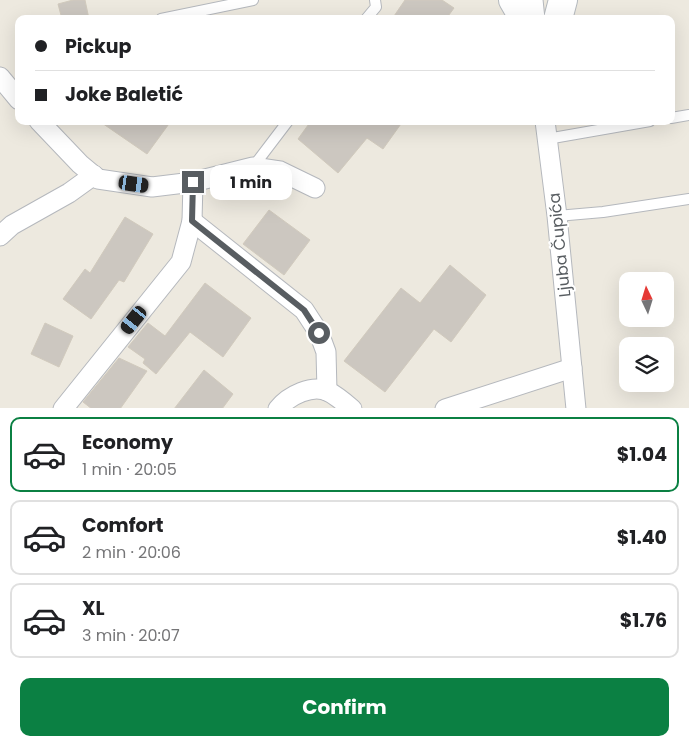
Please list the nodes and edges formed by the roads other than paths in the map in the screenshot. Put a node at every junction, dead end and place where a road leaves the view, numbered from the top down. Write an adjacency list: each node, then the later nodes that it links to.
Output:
1 (253, 0): 6 (lane)
2 (375, 0): 7 (lane)
3 (512, 0): 8 (street)
4 (533, 0): 9 (street)
5 (563, 0): 10 (street)
6 (180, 15)
7 (369, 15)
8 (521, 15)
9 (535, 15)
10 (559, 15)
11 (0, 77): 12 (street)
12 (15, 95)
13 (689, 115): 14 (lane)
14 (675, 117)
15 (43, 125): 20 (street)
16 (285, 125): 19 (lane)
17 (604, 125): 18 (lane)
18 (546, 130): 24 (street, Ljuba Čupića)
19 (253, 167): 21 (street); 22 (street)
20 (94, 175): 21 (street); 26 (street)
21 (193, 182): 25 (street)
22 (316, 188)
23 (689, 199): 24 (lane)
24 (557, 216): 27 (street, Ljuba Čupića)
25 (192, 221): 28 (street); 29 (street)
26 (0, 236)
27 (572, 368): 32 (street); 33 (street, Ljuba Čupića)
28 (327, 390): 30 (street); 31 (street)
29 (63, 408)
30 (278, 408)
31 (352, 408)
32 (445, 408)
33 (576, 408)

